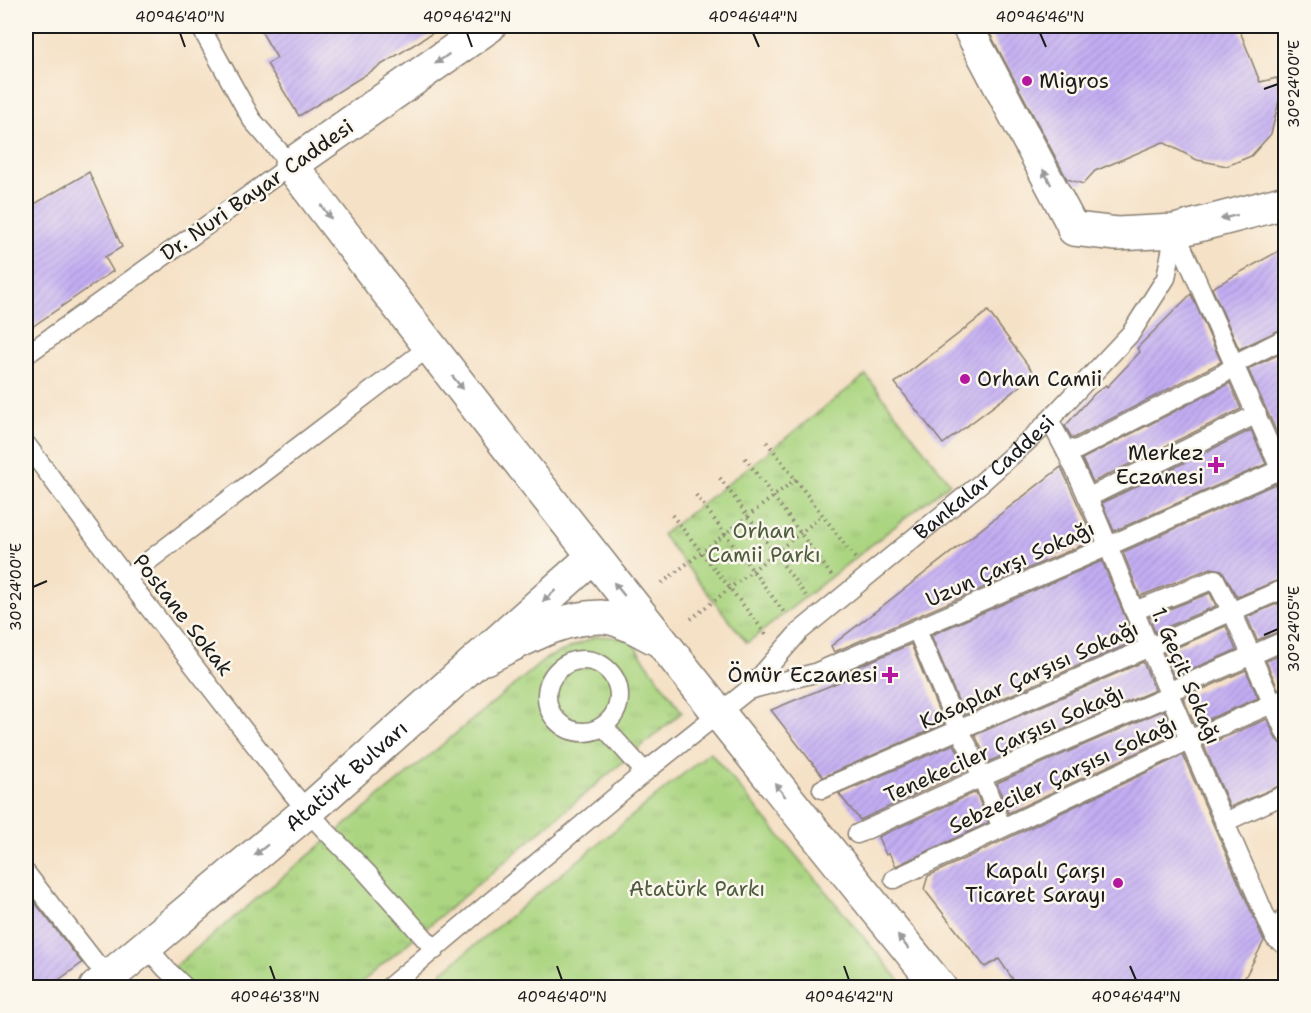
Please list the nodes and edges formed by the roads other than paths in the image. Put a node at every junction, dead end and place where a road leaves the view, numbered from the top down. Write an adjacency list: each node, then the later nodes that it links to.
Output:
1 (200, 26): 4 (street)
2 (489, 26): 4 (main road, Dr. Nuri Bayar Caddesi, one-way to 4)
3 (967, 26): 6 (street, one-way to 3)
4 (291, 165): 9 (main road, one-way to 9); 10 (street, Dr. Nuri Bayar Caddesi)
5 (1286, 202): 7 (main road, one-way to 7)
6 (1074, 229): 7 (main road)
7 (1175, 231): 11 (street); 13 (street, Bankalar Caddesi)
8 (1286, 338): 11 (street)
9 (429, 347): 19 (main road, one-way to 19); 20 (street)
10 (26, 355)
11 (1233, 367): 12 (street); 15 (street)
12 (1257, 414): 16 (street); 17 (street)
13 (1049, 420): 15 (street, 1. Geçit Sokağı); 30 (street, Bankalar Caddesi)
14 (26, 444): 20 (street, Postane Sokak)
15 (1065, 448): 17 (street, 1. Geçit Sokağı)
16 (1284, 473): 18 (street, Uzun Çarşı Sokağı)
17 (1087, 496): 18 (street, 1. Geçit Sokağı)
18 (1107, 546): 22 (street, 1. Geçit Sokağı); 24 (street, Uzun Çarşı Sokağı)
19 (593, 557): 26 (main road, one-way to 19); 29 (main road, Atatürk Bulvarı, one-way to 29)
20 (126, 578): 42 (street, Postane Sokak)
21 (1286, 588): 23 (street, Kasaplar Çarşısı Sokağı)
22 (1134, 611): 23 (street); 27 (street, 1. Geçit Sokağı)
23 (1231, 612): 27 (street, Kasaplar Çarşısı Sokağı); 28 (street)
24 (917, 630): 30 (street, Uzun Çarşı Sokağı); 35 (street)
25 (1286, 640): 28 (street, Tenekeciler Çarşısı Sokağı)
26 (662, 642): 29 (main road); 33 (main road)
27 (1149, 647): 31 (street, 1. Geçit Sokağı); 35 (street, Kasaplar Çarşısı Sokağı)
28 (1251, 655): 31 (street, Tenekeciler Çarşısı Sokağı); 32 (street)
29 (479, 660): 42 (main road, Atatürk Bulvarı)
30 (748, 690): 33 (street, Bankalar Caddesi)
31 (1169, 694): 37 (street, 1. Geçit Sokağı); 39 (street, Tenekeciler Çarşısı Sokağı)
32 (1279, 700): 36 (street); 37 (street, Sebzeciler Çarşısı Sokağı)
33 (719, 714): 38 (street, Bankalar Caddesi); 55 (main road, one-way to 33)
34 (603, 726): 34 (street); 38 (street)
35 (960, 730): 39 (street); 40 (street, Kasaplar Çarşısı Sokağı)
36 (1286, 734)
37 (1189, 741): 44 (street, 1. Geçit Sokağı); 47 (street, Sebzeciler Çarşısı Sokağı)
38 (645, 772): 51 (street, Bankalar Caddesi)
39 (982, 777): 43 (street); 45 (street, Tenekeciler Çarşısı Sokağı)
40 (822, 789)
41 (1286, 794): 44 (street)
42 (309, 810): 50 (main road, Atatürk Bulvarı, one-way to 50); 51 (street, Postane Sokak)
43 (999, 821)
44 (1225, 822): 49 (street, 1. Geçit Sokağı)
45 (857, 834)
46 (26, 873): 52 (street)
47 (894, 879)
48 (1286, 915): 49 (street)
49 (1280, 942)
50 (145, 945): 52 (main road, Atatürk Bulvarı); 53 (street)
51 (435, 950): 54 (street, Bankalar Caddesi)
52 (103, 981)
53 (186, 987)
54 (388, 987)
55 (940, 987)

